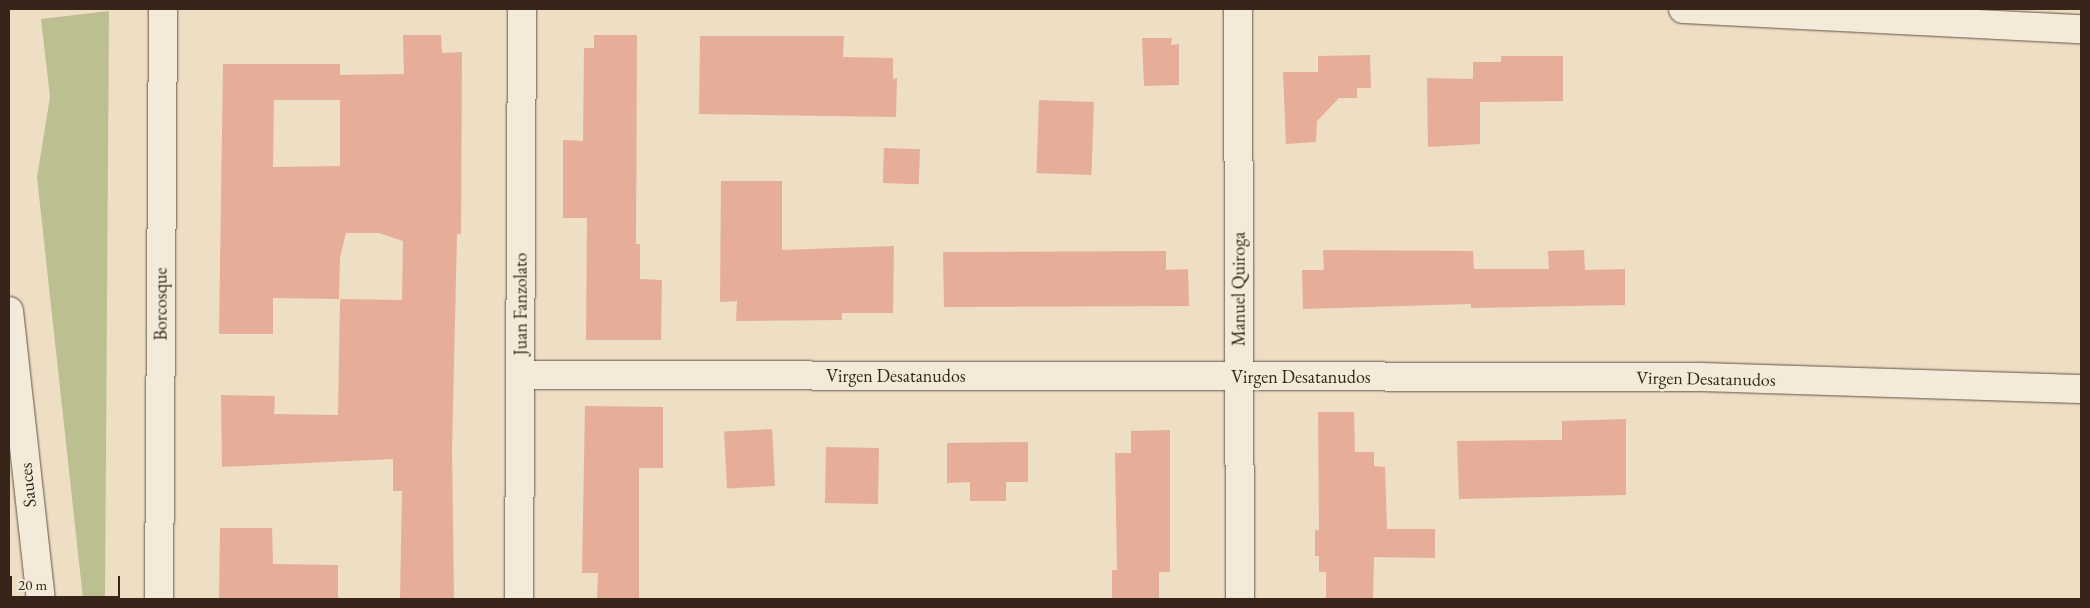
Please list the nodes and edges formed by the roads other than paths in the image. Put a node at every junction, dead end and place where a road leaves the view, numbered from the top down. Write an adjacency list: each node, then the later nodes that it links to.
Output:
1 (163, 9): 11 (street, Borcosque)
2 (522, 9): 7 (street, Juan Fanzolato)
3 (1238, 9): 8 (street, Manuel Quiroga)
4 (1683, 9): 5 (street)
5 (2081, 29)
6 (9, 311): 10 (street, Sauces)
7 (520, 375): 8 (street, Virgen Desatanudos); 12 (street, Juan Fanzolato)
8 (1240, 377): 9 (street, Virgen Desatanudos); 13 (street, Manuel Quiroga)
9 (2081, 389)
10 (41, 599)
11 (159, 599)
12 (519, 599)
13 (1240, 599)

